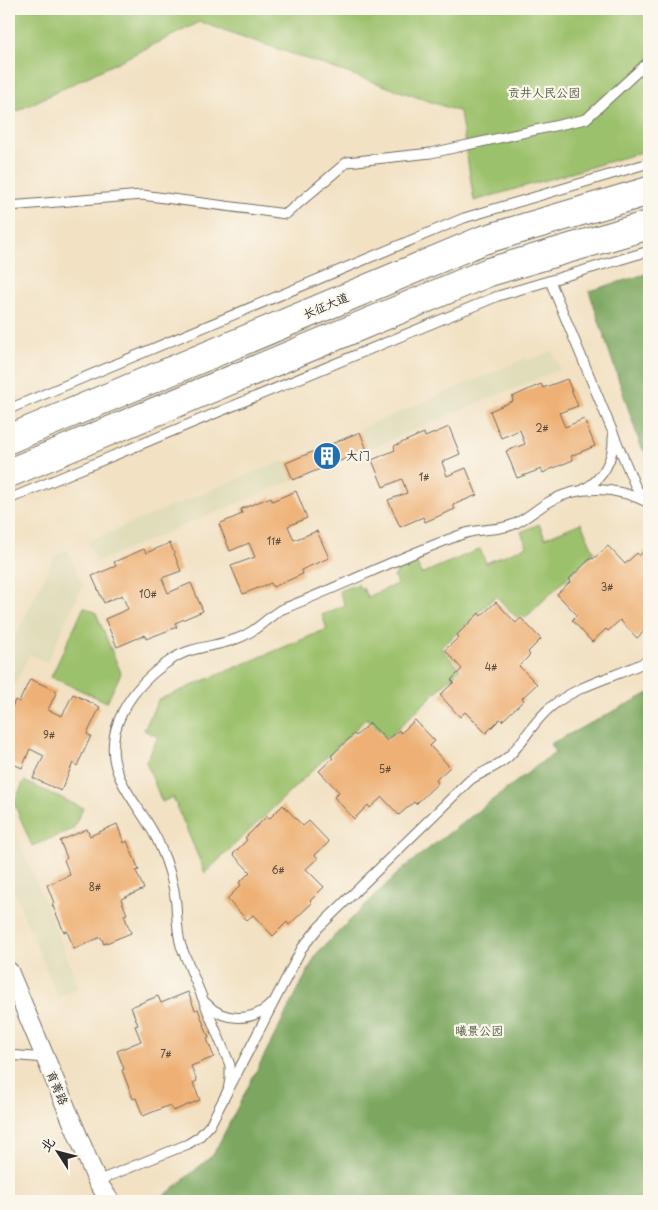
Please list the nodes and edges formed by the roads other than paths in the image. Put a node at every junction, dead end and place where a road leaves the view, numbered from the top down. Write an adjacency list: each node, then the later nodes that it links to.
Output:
1 (649, 62): 4 (lane)
2 (649, 163): 8 (lane)
3 (649, 191): 10 (main road, 长征大道)
4 (9, 206)
5 (649, 225): 11 (main road)
6 (649, 251): 7 (lane)
7 (550, 281): 9 (lane); 13 (lane)
8 (9, 409)
9 (611, 428): 12 (lane); 14 (lane)
10 (9, 439)
11 (9, 473)
12 (580, 490): 14 (lane); 18 (lane)
13 (9, 499)
14 (649, 503)
15 (649, 660): 17 (lane)
16 (9, 972): 20 (street, 育菁路)
17 (277, 997): 18 (lane); 21 (lane)
18 (203, 999): 21 (lane)
19 (9, 1055): 20 (lane)
20 (45, 1058): 22 (street, 育菁路)
21 (228, 1090): 22 (lane)
22 (97, 1181): 23 (street, 育菁路)
23 (110, 1201)

